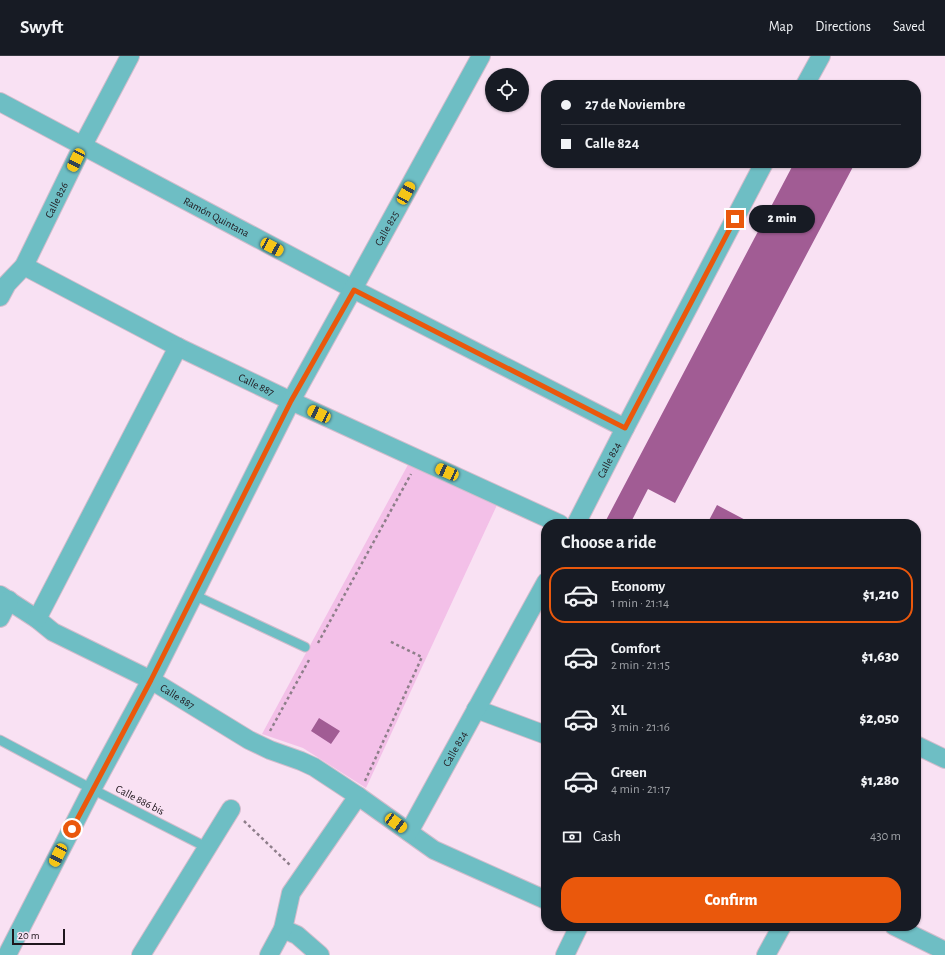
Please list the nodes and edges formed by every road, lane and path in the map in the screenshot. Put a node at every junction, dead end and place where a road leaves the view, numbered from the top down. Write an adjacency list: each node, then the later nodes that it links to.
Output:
1 (130, 56): 6 (street, Calle 826)
2 (481, 56): 9 (street, Calle 825)
3 (821, 56): 4 (street)
4 (808, 80)
5 (0, 102): 6 (street, Ramón Quintana)
6 (82, 147): 8 (street, Calle 826); 9 (street, Ramón Quintana)
7 (761, 168): 13 (street, Calle 824)
8 (24, 266): 10 (street, Calle 826); 11 (street, Calle 887)
9 (354, 290): 12 (street, Calle 825); 13 (street, Ramón Quintana)
10 (0, 297)
11 (178, 347): 12 (street, Calle 887); 21 (street)
12 (291, 401): 14 (street, Calle 887); 18 (street, Calle 825)
13 (625, 428): 16 (street, Calle 824)
14 (419, 460): 15 (street, Calle 887); 24 (path)
15 (549, 519)
16 (579, 519)
17 (541, 591): 27 (street, Calle 824)
18 (194, 595): 23 (lane); 26 (street, Calle 825)
19 (4, 598): 20 (street); 21 (street, Calle 887)
20 (0, 618)
21 (37, 619): 26 (street, Calle 887)
22 (389, 641): 34 (path)
23 (304, 648)
24 (315, 648)
25 (311, 655): 30 (path)
26 (151, 680): 30 (street, Calle 887); 33 (street, Calle 825)
27 (476, 709): 28 (street); 36 (street, Calle 824)
28 (541, 733)
29 (0, 740): 33 (lane, Calle 886 bis)
30 (255, 743): 34 (street, Calle 887)
31 (921, 747): 32 (street)
32 (945, 759)
33 (92, 789): 37 (lane, Calle 886 bis); 45 (street, Calle 825)
34 (358, 796): 36 (street, Calle 887); 38 (street)
35 (231, 809): 37 (street); 38 (path)
36 (409, 832): 39 (street, Calle 887)
37 (206, 847): 46 (street)
38 (302, 877): 40 (street)
39 (541, 898)
40 (283, 929): 47 (street); 48 (street)
41 (577, 931): 49 (street)
42 (779, 931): 50 (street)
43 (904, 931): 44 (street)
44 (945, 951)
45 (7, 955)
46 (141, 955)
47 (269, 955)
48 (320, 955)
49 (565, 955)
50 (766, 955)

